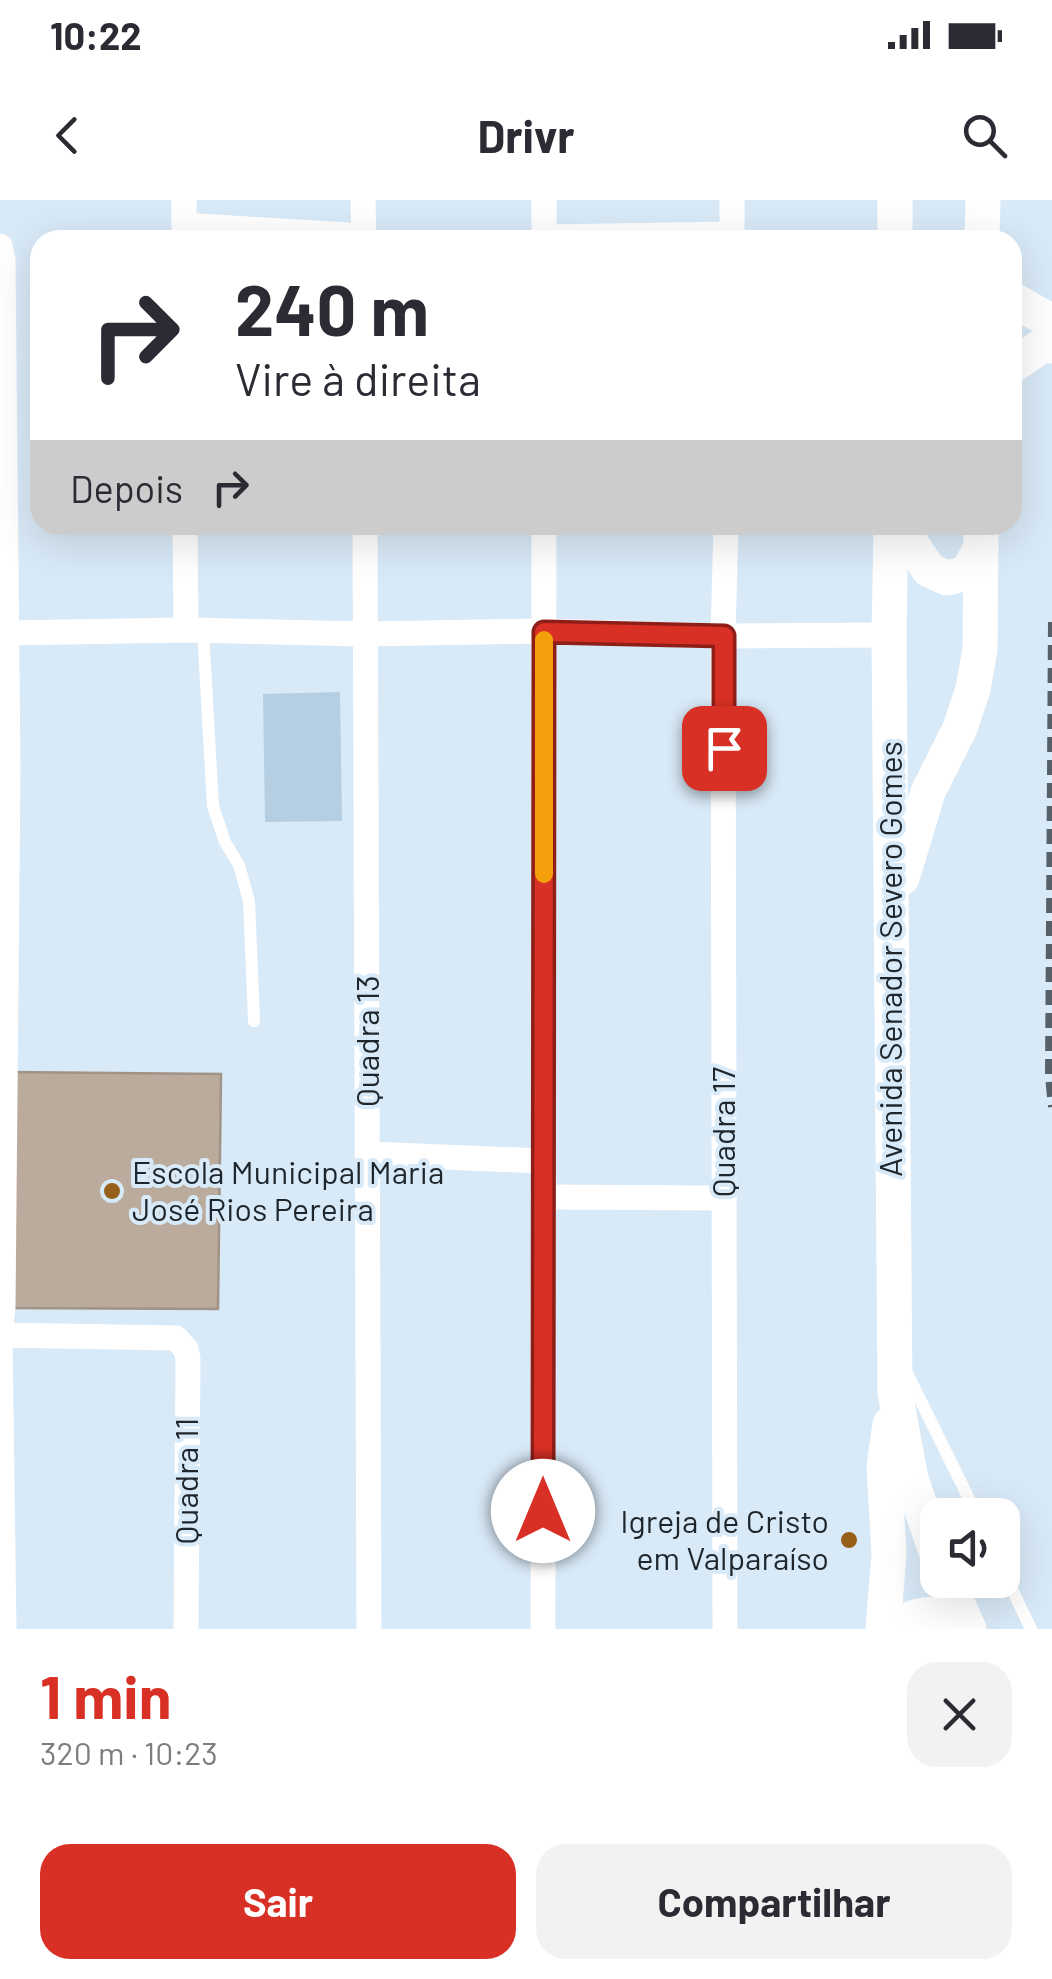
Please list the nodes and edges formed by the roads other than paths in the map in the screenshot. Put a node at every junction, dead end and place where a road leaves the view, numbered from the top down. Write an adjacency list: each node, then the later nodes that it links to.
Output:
1 (363, 200): 7 (street)
2 (544, 200): 8 (street)
3 (732, 200): 9 (street)
4 (895, 200): 10 (street)
5 (184, 222): 6 (street)
6 (274, 230)
7 (364, 230)
8 (544, 230)
9 (732, 230)
10 (895, 230)
11 (0, 246): 24 (street)
12 (1022, 305): 13 (street)
13 (1052, 322)
14 (1052, 346): 15 (street)
15 (1022, 359)
16 (186, 535): 23 (street)
17 (365, 535): 26 (street, Quadra 13)
18 (544, 535): 25 (street)
19 (726, 535): 27 (street, Quadra 17)
20 (891, 535): 28 (street, Avenida Senador Severo Gomes)
21 (905, 535): 22 (street)
22 (981, 536): 30 (street)
23 (194, 630): 24 (street); 26 (street); 31 (lane)
24 (7, 632): 29 (street)
25 (544, 632): 26 (street); 27 (street); 33 (street)
26 (366, 634): 32 (street, Quadra 13)
27 (724, 636): 28 (street); 35 (street, Quadra 17)
28 (888, 636): 30 (street, Avenida Senador Severo Gomes)
29 (4, 769): 36 (street)
30 (892, 908): 37 (street, Avenida Senador Severo Gomes)
31 (254, 1021)
32 (368, 1154): 33 (street); 45 (street, Quadra 13)
33 (544, 1161): 34 (street)
34 (544, 1196): 35 (street); 46 (street)
35 (724, 1198): 47 (street, Quadra 17)
36 (0, 1335): 43 (street); 44 (street, Quadra 11)
37 (893, 1343): 38 (street, Avenida Senador Severo Gomes); 39 (lane)
38 (895, 1393): 40 (street, Avenida Senador Severo Gomes); 48 (street, Avenida Senador Severo Gomes)
39 (968, 1498)
40 (920, 1505)
41 (955, 1598): 50 (street)
42 (1016, 1598): 51 (lane)
43 (4, 1629)
44 (186, 1629)
45 (370, 1629)
46 (542, 1629)
47 (725, 1629)
48 (883, 1629)
49 (896, 1629): 50 (street)
50 (968, 1629)
51 (1031, 1629)

